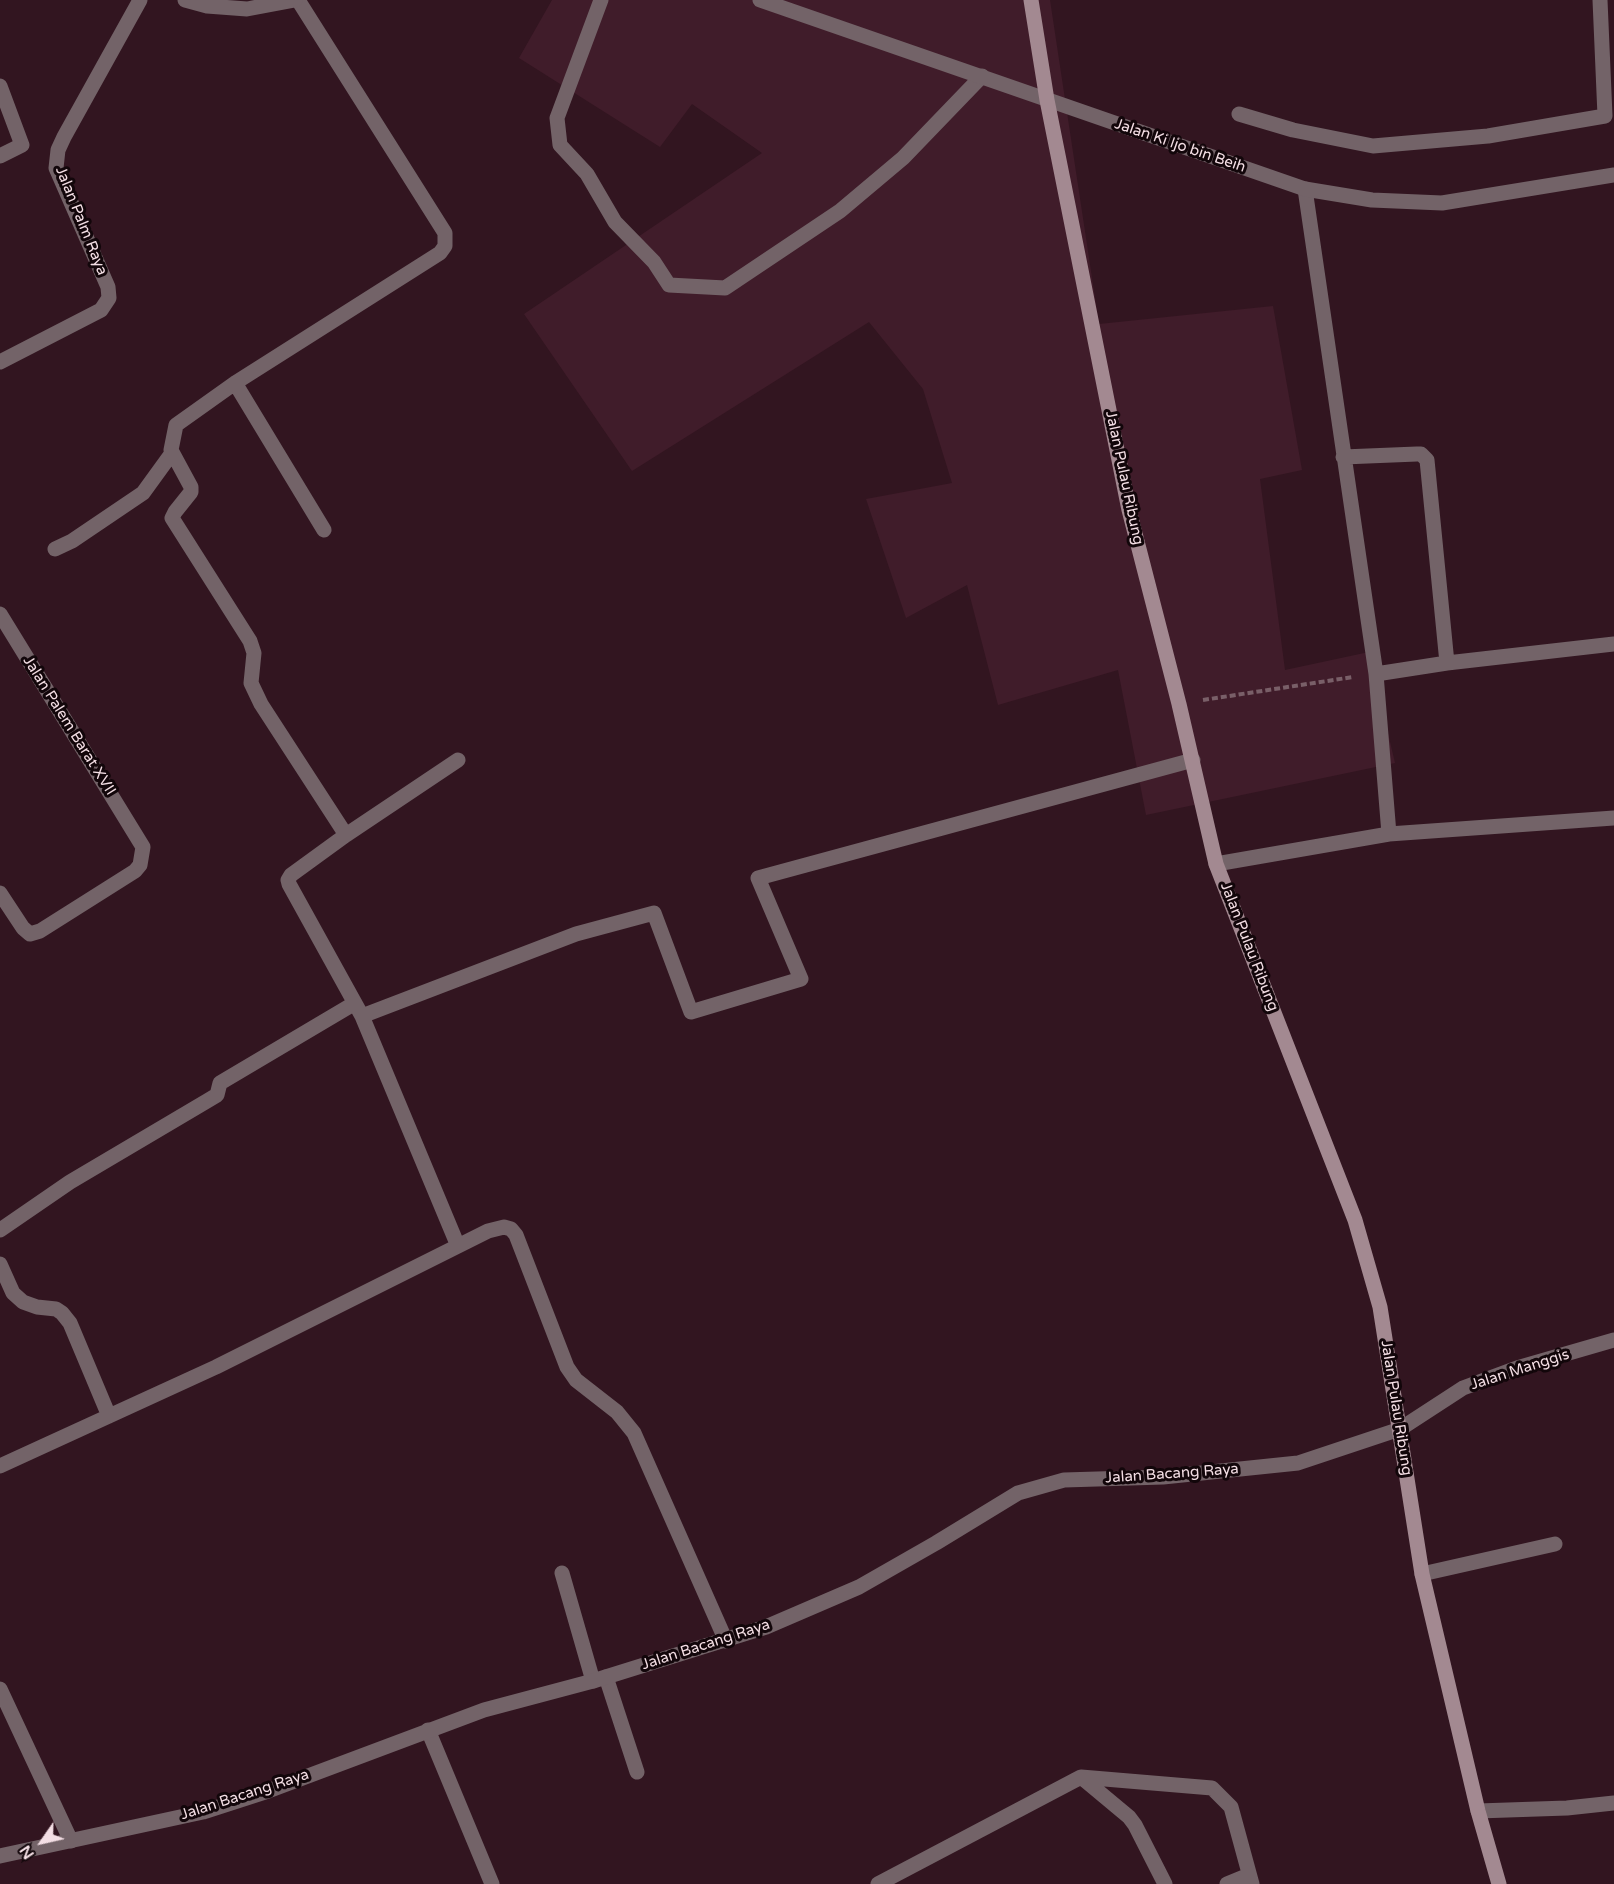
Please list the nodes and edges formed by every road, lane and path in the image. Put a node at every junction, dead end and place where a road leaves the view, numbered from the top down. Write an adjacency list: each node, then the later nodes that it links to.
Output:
1 (140, 0): 16 (street, Jalan Palm Raya)
2 (185, 0): 3 (street)
3 (297, 0): 17 (street)
4 (601, 0): 8 (street)
5 (760, 0): 8 (street, Jalan Ki Ijo bin Beih)
6 (1031, 0): 10 (main road, Jalan Pulau Ribung)
7 (1600, 0): 12 (street)
8 (982, 76): 10 (street, Jalan Ki Ijo bin Beih)
9 (0, 86): 13 (street)
10 (1047, 99): 15 (street, Jalan Ki Ijo bin Beih); 26 (main road, Jalan Pulau Ribung)
11 (1239, 114): 12 (street)
12 (1609, 117)
13 (0, 156)
14 (1614, 175): 15 (street, Jalan Ki Ijo bin Beih)
15 (1305, 189): 19 (street)
16 (0, 362)
17 (235, 383): 18 (street); 20 (street)
18 (172, 453): 21 (street); 31 (street)
19 (1343, 457): 24 (street); 25 (street)
20 (324, 530)
21 (55, 549)
22 (0, 614): 33 (street, Jalan Palem Barat XVII)
23 (1614, 644): 24 (street)
24 (1447, 663): 25 (street)
25 (1376, 674): 26 (path); 30 (street)
26 (1179, 704): 28 (main road, Jalan Pulau Ribung)
27 (458, 760): 31 (street)
28 (1193, 760): 32 (main road, Jalan Pulau Ribung); 34 (street)
29 (1614, 818): 30 (street)
30 (1389, 834): 32 (street)
31 (346, 835): 34 (street)
32 (1216, 864): 40 (main road, Jalan Pulau Ribung)
33 (0, 893)
34 (359, 1010): 35 (street); 36 (street)
35 (0, 1230)
36 (458, 1246): 39 (street); 45 (street)
37 (0, 1264): 39 (street)
38 (1614, 1340): 40 (street, Jalan Manggis)
39 (109, 1416): 41 (street)
40 (1400, 1429): 44 (main road, Jalan Pulau Ribung); 45 (street, Jalan Bacang Raya)
41 (0, 1466)
42 (1555, 1544): 44 (street)
43 (562, 1573): 46 (street)
44 (1422, 1574): 52 (main road, Jalan Pulau Ribung)
45 (726, 1641): 46 (street, Jalan Bacang Raya)
46 (600, 1679): 48 (street, Jalan Bacang Raya); 49 (street)
47 (0, 1689): 53 (street)
48 (428, 1730): 53 (street, Jalan Bacang Raya); 56 (street)
49 (637, 1772)
50 (1081, 1777): 55 (street); 57 (street); 58 (street)
51 (1614, 1803): 52 (street)
52 (1478, 1811): 60 (main road, Jalan Pulau Ribung)
53 (71, 1841): 54 (street, Jalan Bacang Raya)
54 (0, 1856)
55 (1250, 1880): 59 (street)
56 (492, 1884)
57 (878, 1884)
58 (1165, 1884)
59 (1227, 1884)
60 (1499, 1884)

